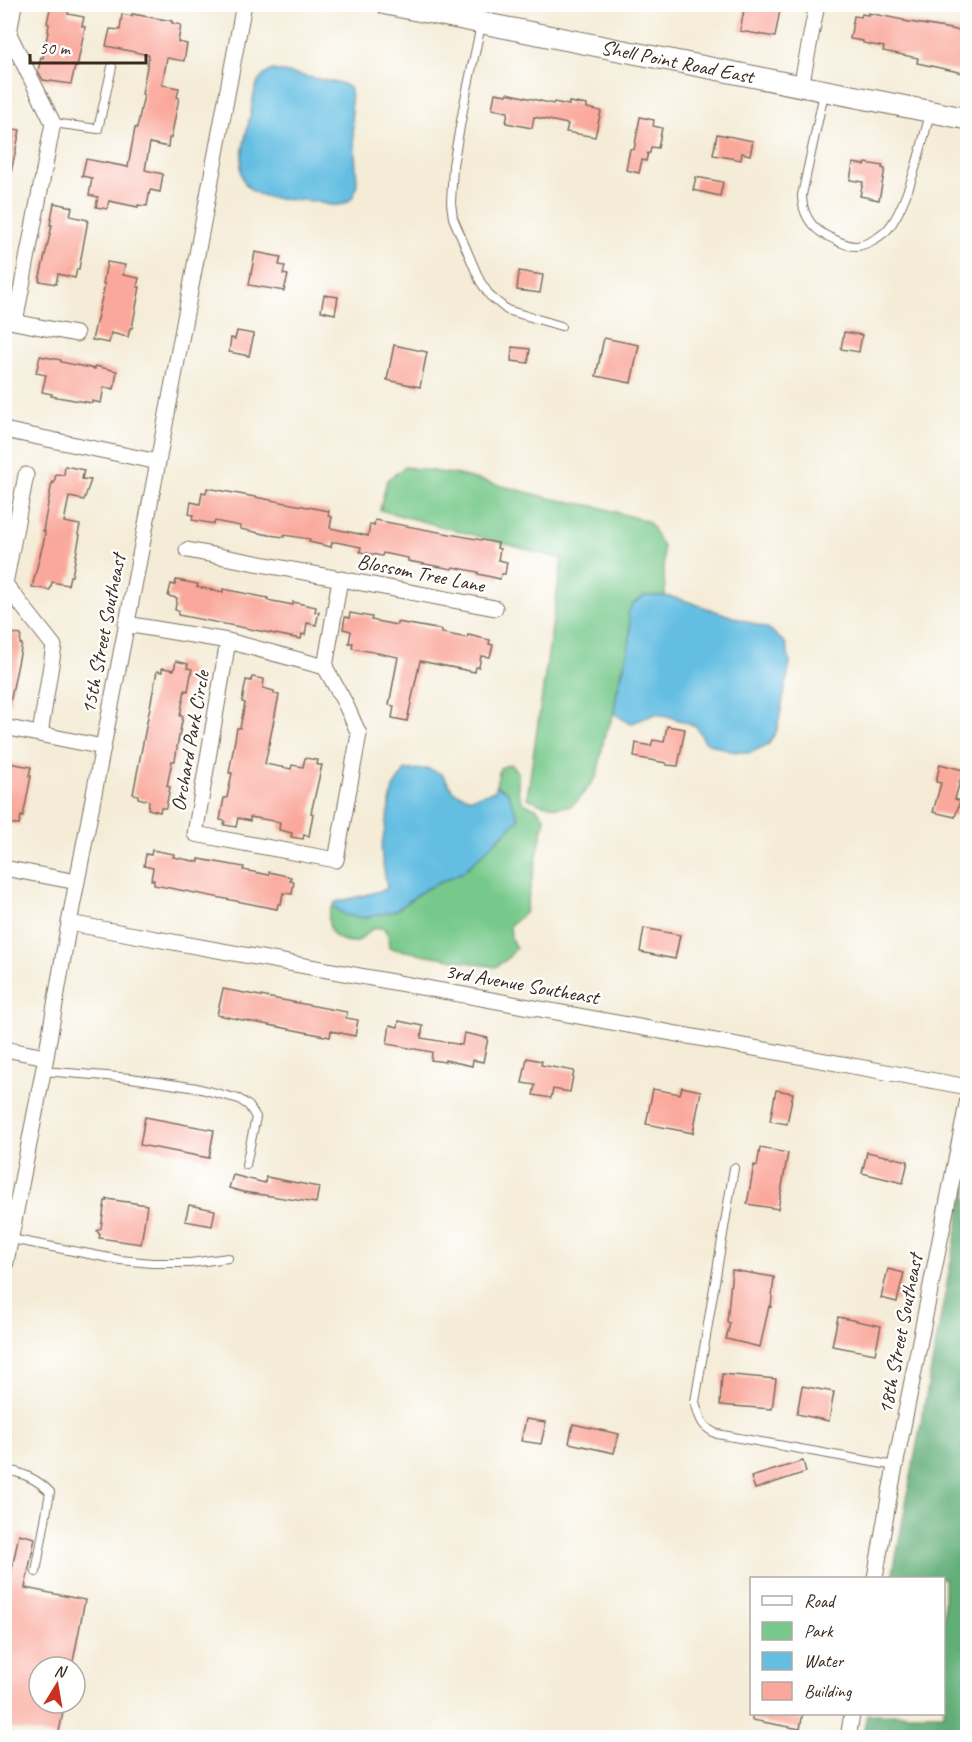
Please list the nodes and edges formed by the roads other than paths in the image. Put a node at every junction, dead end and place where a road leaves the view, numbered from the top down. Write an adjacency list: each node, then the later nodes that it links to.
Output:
1 (14, 4): 11 (street)
2 (244, 4): 16 (street, 15th Street Southeast)
3 (386, 4): 5 (street, Shell Point Road East)
4 (817, 4): 7 (street)
5 (476, 17): 7 (street, Shell Point Road East); 13 (lane)
6 (112, 67): 11 (lane)
7 (801, 87): 8 (street, Shell Point Road East)
8 (825, 91): 9 (street, Shell Point Road East); 9 (lane)
9 (930, 112): 10 (street, Shell Point Road East)
10 (968, 119)
11 (52, 123): 12 (street)
12 (10, 321): 14 (street)
13 (561, 326)
14 (76, 334)
15 (4, 430): 16 (street)
16 (158, 462): 21 (street, 15th Street Southeast)
17 (26, 475): 25 (street)
18 (187, 550): 19 (street, Blossom Tree Lane)
19 (340, 579): 20 (street, Blossom Tree Lane); 23 (street, Blossom Tree Lane)
20 (495, 609)
21 (126, 624): 22 (street); 26 (street, 15th Street Southeast)
22 (228, 641): 23 (street); 23 (street, Orchard Park Circle)
23 (326, 667)
24 (4, 728): 25 (street)
25 (40, 734): 26 (street)
26 (103, 747): 28 (street, 15th Street Southeast)
27 (4, 868): 28 (street)
28 (77, 882): 29 (street, 15th Street Southeast)
29 (69, 923): 31 (street, 15th Street Southeast); 32 (street, 3rd Avenue Southeast)
30 (4, 1049): 31 (street)
31 (45, 1064): 34 (lane); 36 (street, 15th Street Southeast)
32 (968, 1087)
33 (968, 1098): 39 (street, 18th Street Southeast)
34 (246, 1166)
35 (734, 1168): 39 (lane)
36 (11, 1239): 37 (lane); 38 (street, 15th Street Southeast)
37 (228, 1258)
38 (4, 1272)
39 (895, 1466): 42 (street, 18th Street Southeast)
40 (4, 1469): 41 (lane)
41 (36, 1572)
42 (875, 1577)
43 (852, 1715): 44 (street)
44 (848, 1737)

